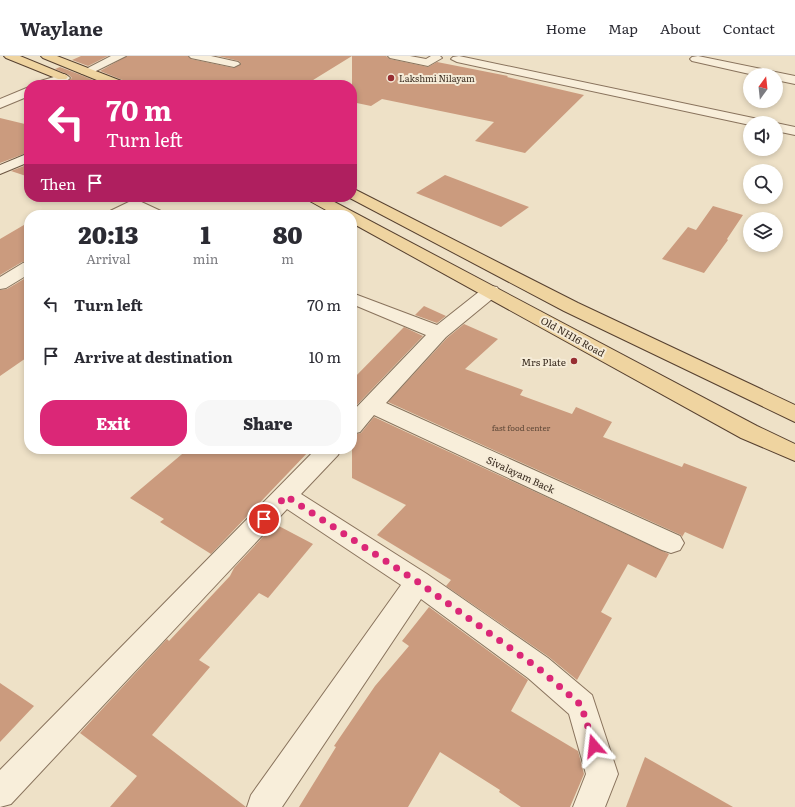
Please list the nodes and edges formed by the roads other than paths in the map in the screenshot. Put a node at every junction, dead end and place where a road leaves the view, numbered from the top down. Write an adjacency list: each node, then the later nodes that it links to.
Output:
1 (10, 56): 13 (main road)
2 (46, 56): 11 (main road)
3 (120, 56): 11 (street)
4 (195, 56): 9 (street)
5 (394, 56): 6 (street)
6 (436, 58)
7 (457, 59): 18 (street)
8 (696, 60): 10 (street)
9 (234, 64)
10 (743, 70)
11 (86, 72): 14 (main road)
12 (783, 77): 15 (street)
13 (69, 80)
14 (107, 80)
15 (795, 80)
16 (24, 93): 17 (street)
17 (0, 104)
18 (743, 120)
19 (783, 128): 20 (street)
20 (795, 131)
21 (24, 158): 22 (street)
22 (0, 170)
23 (357, 196): 35 (main road)
24 (322, 202): 27 (main road)
25 (124, 210): 26 (street)
26 (147, 210)
27 (338, 210)
28 (357, 221): 31 (main road, Old NH16 Road)
29 (24, 270): 30 (street)
30 (0, 284)
31 (491, 291): 33 (street); 37 (main road, Old NH16 Road)
32 (357, 300): 33 (street)
33 (439, 333): 34 (street)
34 (371, 405): 36 (street); 40 (street, Sivalayam Back)
35 (795, 414)
36 (357, 420)
37 (795, 453)
38 (325, 454): 39 (street)
39 (286, 496): 41 (street); 42 (street)
40 (671, 543)
41 (418, 582): 43 (street); 44 (street)
42 (0, 793)
43 (263, 807)
44 (589, 807)

